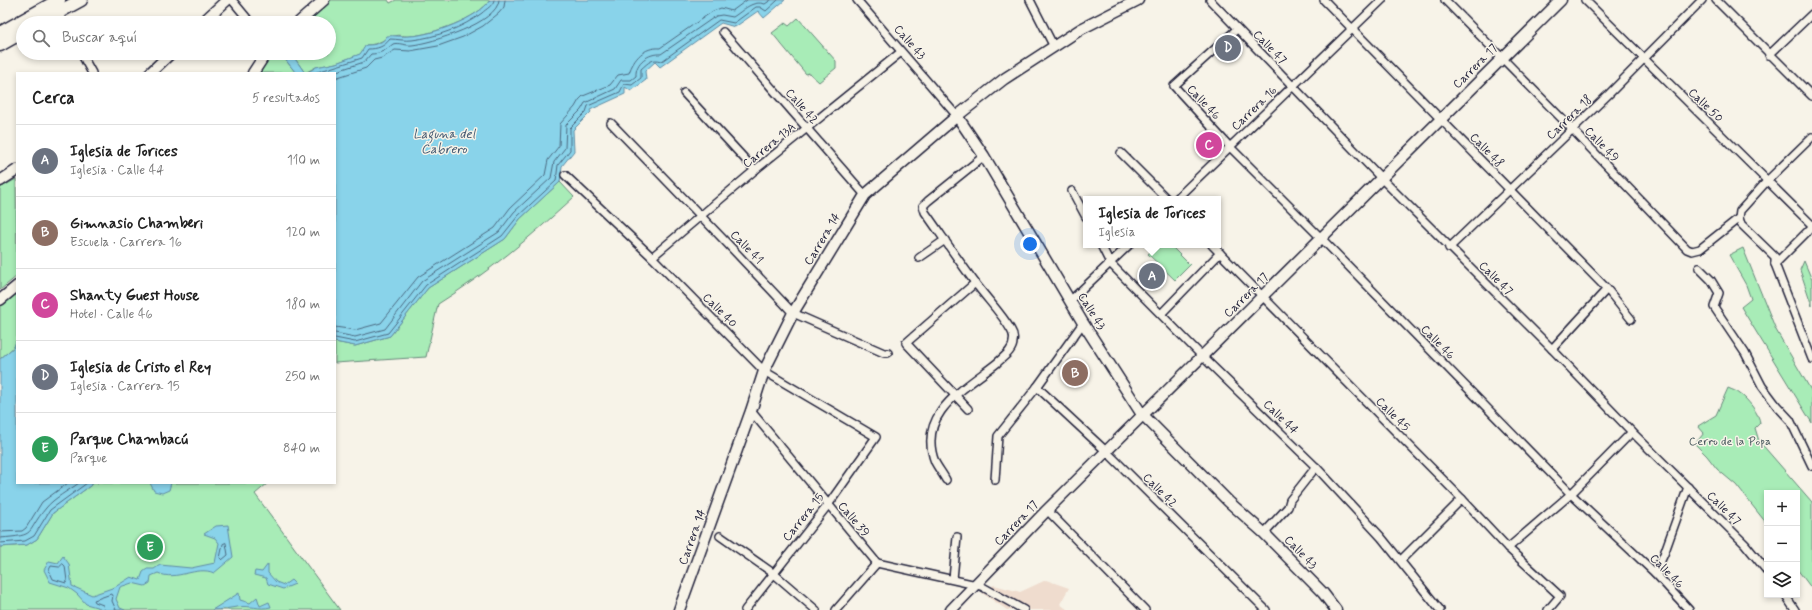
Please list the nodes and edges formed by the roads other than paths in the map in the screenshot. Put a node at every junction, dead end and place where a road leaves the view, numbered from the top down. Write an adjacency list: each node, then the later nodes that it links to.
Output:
1 (60, 0): 18 (highway)
2 (81, 0): 19 (highway)
3 (227, 0): 20 (main road)
4 (232, 0): 21 (street)
5 (324, 0): 22 (main road)
6 (857, 0): 31 (street, Calle 43)
7 (1030, 0): 30 (street)
8 (1138, 0): 30 (main road, Carrera 14)
9 (1210, 0): 24 (street, Calle 47)
10 (1324, 0): 25 (street, Calle 48)
11 (1382, 0): 25 (street, Carrera 16)
12 (1445, 0): 33 (street, Calle 49)
13 (1561, 0): 33 (main road, Carrera 17)
14 (1585, 0): 34 (street, Calle 50)
15 (1702, 0): 34 (street, Carrera 18)
16 (1716, 0): 32 (street)
17 (1812, 14): 32 (street)
18 (31, 16)
19 (63, 16)
20 (210, 16)
21 (245, 16)
22 (306, 16)
23 (16, 24): 27 (highway)
24 (1237, 28): 41 (street, Calle 47); 50 (street, Calle 46)
25 (1351, 29): 41 (street, Carrera 16); 45 (street, Calle 48)
26 (723, 32): 47 (street, Calle 42)
27 (0, 33)
28 (16, 36): 29 (highway)
29 (0, 45)
30 (1053, 45): 44 (main road, Carrera 14)
31 (901, 52): 44 (street, Calle 43); 47 (street, Carrera 13A)
32 (1769, 54): 43 (street)
33 (1502, 58): 45 (main road, Carrera 17); 48 (street, Calle 49)
34 (1643, 58): 48 (street, Carrera 18); 57 (street, Calle 50)
35 (85, 60): 38 (street)
36 (164, 60): 39 (main road)
37 (261, 60): 40 (main road)
38 (91, 72)
39 (151, 72)
40 (254, 72)
41 (1293, 86): 50 (street, Carrera 16); 56 (street, Calle 47)
42 (684, 93): 53 (street)
43 (1812, 96)
44 (957, 116): 52 (main road, Calle 43); 61 (main road, Carrera 14)
45 (1441, 119): 56 (main road, Carrera 17); 59 (street, Calle 48)
46 (611, 123): 65 (street, Calle 41)
47 (807, 129): 53 (street, Carrera 13A); 61 (street, Calle 42)
48 (1572, 129): 59 (street, Carrera 18); 66 (street, Calle 49)
49 (1812, 137): 57 (street)
50 (1230, 147): 63 (street, Carrera 16); 68 (street, Calle 46)
51 (1121, 153): 62 (street)
52 (984, 156): 69 (street); 85 (main road, Calle 43)
53 (755, 170): 65 (street, Carrera 13A)
54 (16, 171): 58 (main road)
55 (565, 175): 75 (street, Calle 40)
56 (1381, 178): 68 (main road, Carrera 17); 73 (street, Calle 47)
57 (1768, 180): 66 (street); 67 (street, Calle 50)
58 (0, 181)
59 (1509, 190): 73 (street, Carrera 18); 82 (street, Calle 48)
60 (1072, 191): 64 (street)
61 (865, 195): 86 (main road, Carrera 14)
62 (1164, 196)
63 (1179, 196)
64 (1083, 211)
65 (702, 216): 75 (street, Carrera 13A); 86 (street, Calle 41)
66 (1739, 218): 78 (street)
67 (1812, 226): 78 (street)
68 (1321, 238): 83 (main road, Carrera 17); 108 (street, Calle 46)
69 (945, 240): 76 (street); 80 (street)
70 (1102, 248): 77 (street, Calle 44)
71 (1126, 248): 77 (street)
72 (1215, 248): 74 (street, Calle 45)
73 (1450, 248): 90 (street, Calle 47)
74 (1220, 253): 83 (street, Calle 45); 87 (street)
75 (652, 257): 94 (street, Calle 40)
76 (919, 258)
77 (1110, 263): 85 (street); 87 (street, Calle 44)
78 (1775, 264): 93 (street)
79 (1699, 268): 103 (street)
80 (975, 283): 96 (street); 96 (street)
81 (16, 287): 84 (main road)
82 (1607, 288): 88 (street, Calle 48); 90 (street)
83 (1262, 298): 92 (main road, Carrera 17); 109 (street, Calle 45)
84 (0, 300)
85 (1070, 301): 89 (main road, Calle 43)
86 (794, 313): 91 (street, Calle 41); 94 (main road, Carrera 14)
87 (1161, 314): 92 (street, Calle 44)
88 (1631, 319)
89 (1083, 323): 95 (street); 99 (main road, Calle 43)
90 (1552, 349): 100 (street, Calle 47)
91 (888, 353)
92 (1203, 357): 99 (main road, Carrera 17); 104 (street, Calle 44)
93 (1812, 359)
94 (764, 371): 98 (main road, Carrera 14); 101 (street, Calle 40)
95 (1037, 386): 102 (street, Calle 42); 106 (street)
96 (954, 395): 97 (street); 105 (street)
97 (968, 409)
98 (751, 411): 110 (street, Calle 39); 124 (main road, Carrera 14)
99 (1144, 416): 102 (main road, Carrera 17); 112 (main road, Calle 43)
100 (1632, 432): 107 (street, Calle 47); 108 (street)
101 (876, 437): 110 (street, Carrera 15)
102 (1107, 452): 111 (main road, Carrera 17); 131 (street, Calle 42)
103 (1812, 466)
104 (1316, 467): 112 (street); 116 (street, Calle 44)
105 (946, 480)
106 (995, 480)
107 (1688, 487): 118 (street, Calle 47); 120 (street)
108 (1571, 494): 115 (street); 120 (street, Calle 46)
109 (1462, 499): 115 (street, Calle 45); 116 (street)
110 (828, 504): 117 (street, Calle 39); 119 (street, Carrera 15)
111 (1047, 510): 122 (main road, Carrera 17); 130 (street)
112 (1264, 533): 132 (main road, Calle 43)
113 (720, 536): 119 (street)
114 (957, 537): 121 (street)
115 (1508, 548): 134 (street, Calle 45)
116 (1401, 560): 133 (street, Calle 44)
117 (877, 563): 121 (street); 127 (street)
118 (1764, 567)
119 (773, 573): 125 (street, Carrera 15); 126 (street)
120 (1655, 573): 135 (street, Calle 46)
121 (953, 579): 122 (street)
122 (975, 584): 128 (main road, Carrera 17); 129 (street)
123 (1787, 598): 136 (street)
124 (679, 610)
125 (744, 610)
126 (816, 610)
127 (836, 610)
128 (951, 610)
129 (1024, 610)
130 (1145, 610)
131 (1266, 610)
132 (1336, 610)
133 (1440, 610)
134 (1548, 610)
135 (1688, 610)
136 (1795, 610)

